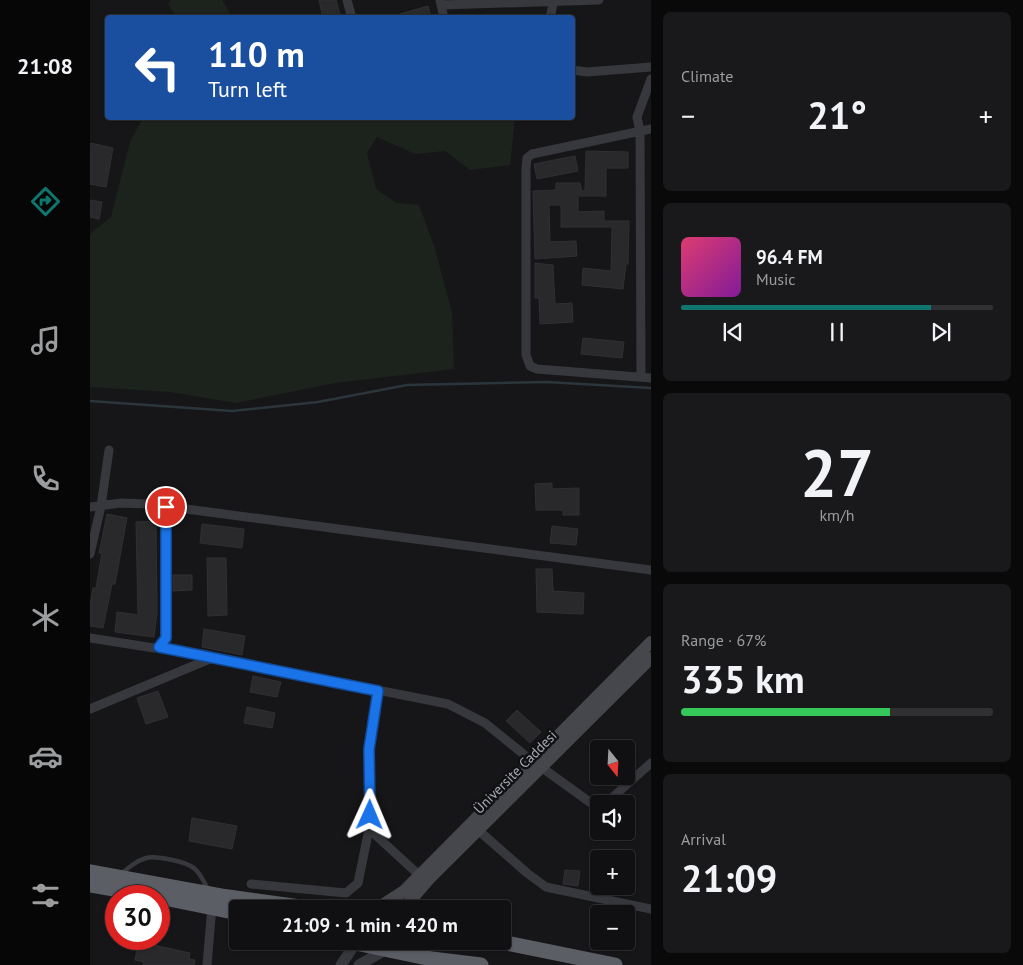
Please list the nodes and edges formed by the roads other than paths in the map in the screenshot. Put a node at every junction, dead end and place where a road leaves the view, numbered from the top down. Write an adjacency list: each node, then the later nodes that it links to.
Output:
1 (347, 0): 5 (street)
2 (599, 0): 3 (street)
3 (554, 1): 4 (street); 6 (street)
4 (440, 3)
5 (351, 15)
6 (551, 15)
7 (650, 67): 8 (street)
8 (575, 70)
9 (650, 79): 11 (street)
10 (650, 129): 11 (street)
11 (640, 131): 12 (street); 12 (street)
12 (646, 377)
13 (109, 450): 14 (street)
14 (101, 506): 15 (street); 16 (street); 17 (street)
15 (90, 507)
16 (166, 507): 18 (street); 21 (street)
17 (90, 554)
18 (650, 570)
19 (90, 638): 21 (street)
20 (650, 642): 27 (main road)
21 (159, 647): 22 (street)
22 (212, 658): 24 (street); 25 (street)
23 (650, 658): 27 (main road, Üniversite Caddesi)
24 (378, 691): 27 (street); 30 (street)
25 (90, 709)
26 (650, 763): 28 (street)
27 (536, 764): 29 (street); 31 (main road, Üniversite Caddesi); 34 (main road)
28 (615, 795)
29 (590, 802)
30 (369, 829): 34 (street); 35 (street)
31 (478, 830): 34 (main road, Üniversite Caddesi); 45 (street)
32 (90, 872): 33 (highway)
33 (118, 877): 39 (highway); 39 (lane)
34 (421, 880): 40 (main road); 41 (main road, Üniversite Caddesi); 42 (main road)
35 (251, 884)
36 (90, 886): 37 (highway)
37 (105, 888)
38 (170, 898): 39 (highway)
39 (212, 900): 43 (highway); 44 (highway); 50 (street)
40 (390, 900)
41 (409, 900)
42 (415, 900)
43 (229, 901)
44 (229, 908)
45 (650, 909)
46 (511, 944): 54 (highway)
47 (348, 950): 51 (street)
48 (380, 950): 52 (street)
49 (406, 950): 53 (highway)
50 (207, 965)
51 (341, 965)
52 (359, 965)
53 (480, 965)
54 (615, 965)

